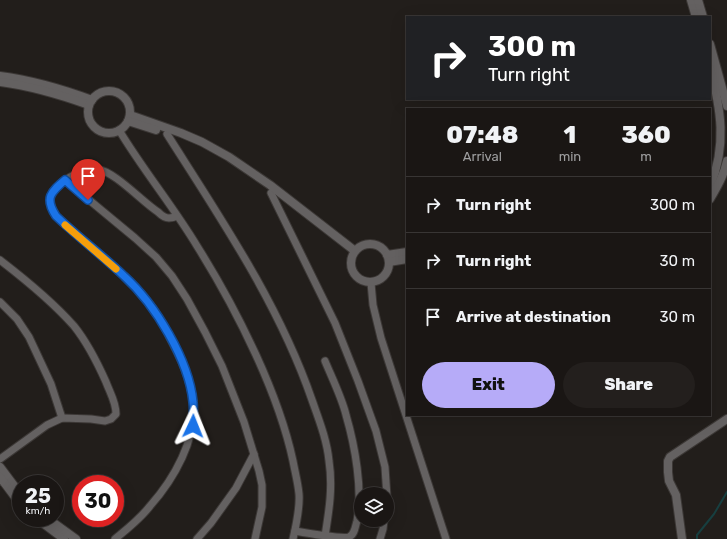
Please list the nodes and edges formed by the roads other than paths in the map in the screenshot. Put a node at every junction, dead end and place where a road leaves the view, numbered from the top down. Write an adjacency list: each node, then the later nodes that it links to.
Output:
1 (691, 0): 3 (street)
2 (698, 0): 4 (street)
3 (696, 16)
4 (703, 16)
5 (711, 48): 10 (street)
6 (711, 72): 16 (street)
7 (0, 76): 9 (street)
8 (0, 82): 9 (street)
9 (91, 103): 11 (street); 12 (street)
10 (727, 106)
11 (129, 118): 12 (street); 13 (street); 21 (street)
12 (120, 130): 19 (street)
13 (167, 134): 17 (street); 43 (street)
14 (727, 161): 18 (street)
15 (65, 180): 19 (street); 32 (street); 46 (street)
16 (711, 184)
17 (271, 193): 21 (street); 37 (street)
18 (711, 197)
19 (178, 216): 42 (street)
20 (406, 252): 22 (street)
21 (354, 253): 22 (street); 25 (street)
22 (388, 258): 23 (street); 25 (street)
23 (406, 258)
24 (0, 260): 30 (street)
25 (371, 283): 28 (street)
26 (0, 302): 30 (street)
27 (325, 361): 43 (street)
28 (406, 415)
29 (406, 416): 51 (street)
30 (62, 418): 33 (street)
31 (727, 419): 52 (street)
32 (254, 454): 47 (street); 48 (street)
33 (0, 459)
34 (0, 467): 36 (street)
35 (0, 477): 38 (street)
36 (12, 483)
37 (386, 487)
38 (12, 494)
39 (48, 527): 44 (street)
40 (59, 527): 45 (street)
41 (383, 527): 50 (street)
42 (295, 531): 43 (street); 49 (street)
43 (325, 536)
44 (64, 539)
45 (76, 539)
46 (114, 539)
47 (197, 539)
48 (255, 539)
49 (294, 539)
50 (380, 539)
51 (446, 539)
52 (682, 539)

